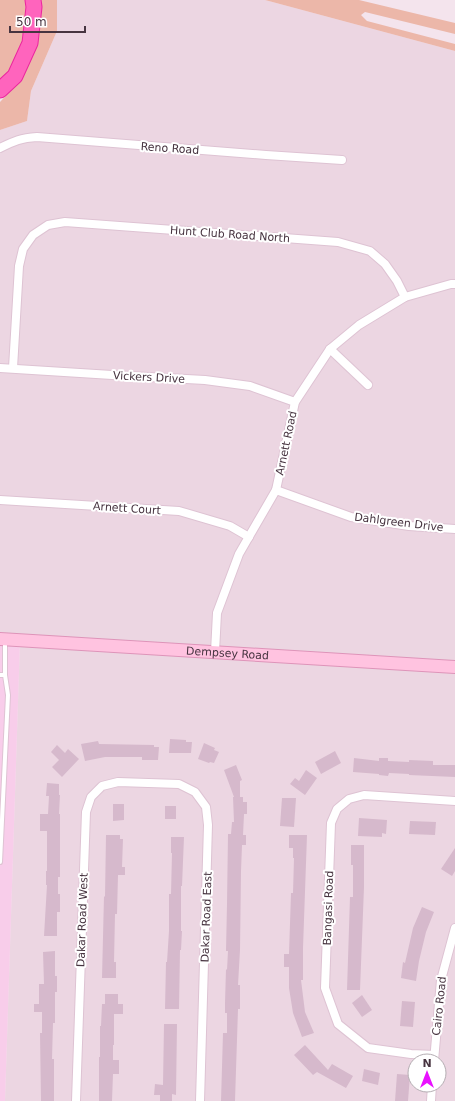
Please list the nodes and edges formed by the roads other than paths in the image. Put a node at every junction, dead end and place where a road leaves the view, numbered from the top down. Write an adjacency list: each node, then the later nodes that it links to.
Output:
1 (32, 0): 2 (highway)
2 (0, 90)
3 (0, 148): 4 (street, Reno Road)
4 (342, 160)
5 (455, 284): 6 (street, Arnett Road)
6 (405, 297): 7 (street, Arnett Road); 9 (street, Hunt Club Road North)
7 (330, 349): 10 (street); 11 (street, Arnett Road)
8 (0, 368): 9 (street, Vickers Drive)
9 (13, 368): 11 (street, Vickers Drive)
10 (368, 385)
11 (295, 402): 12 (street, Arnett Road)
12 (276, 490): 14 (street, Dahlgreen Drive); 15 (street, Arnett Road)
13 (0, 500): 15 (street, Arnett Court)
14 (455, 529)
15 (249, 537): 17 (street, Arnett Road)
16 (2, 639): 17 (main road, Dempsey Road); 19 (lane)
17 (215, 652): 18 (main road, Dempsey Road)
18 (455, 667)
19 (2, 675): 22 (lane)
20 (143, 783): 26 (street, Dakar Road West); 27 (street, Dakar Road East)
21 (455, 801): 24 (street, Bangasi Road)
22 (0, 862)
23 (455, 928): 25 (street, Cairo Road)
24 (407, 1053)
25 (434, 1053)
26 (76, 1101)
27 (200, 1101)

